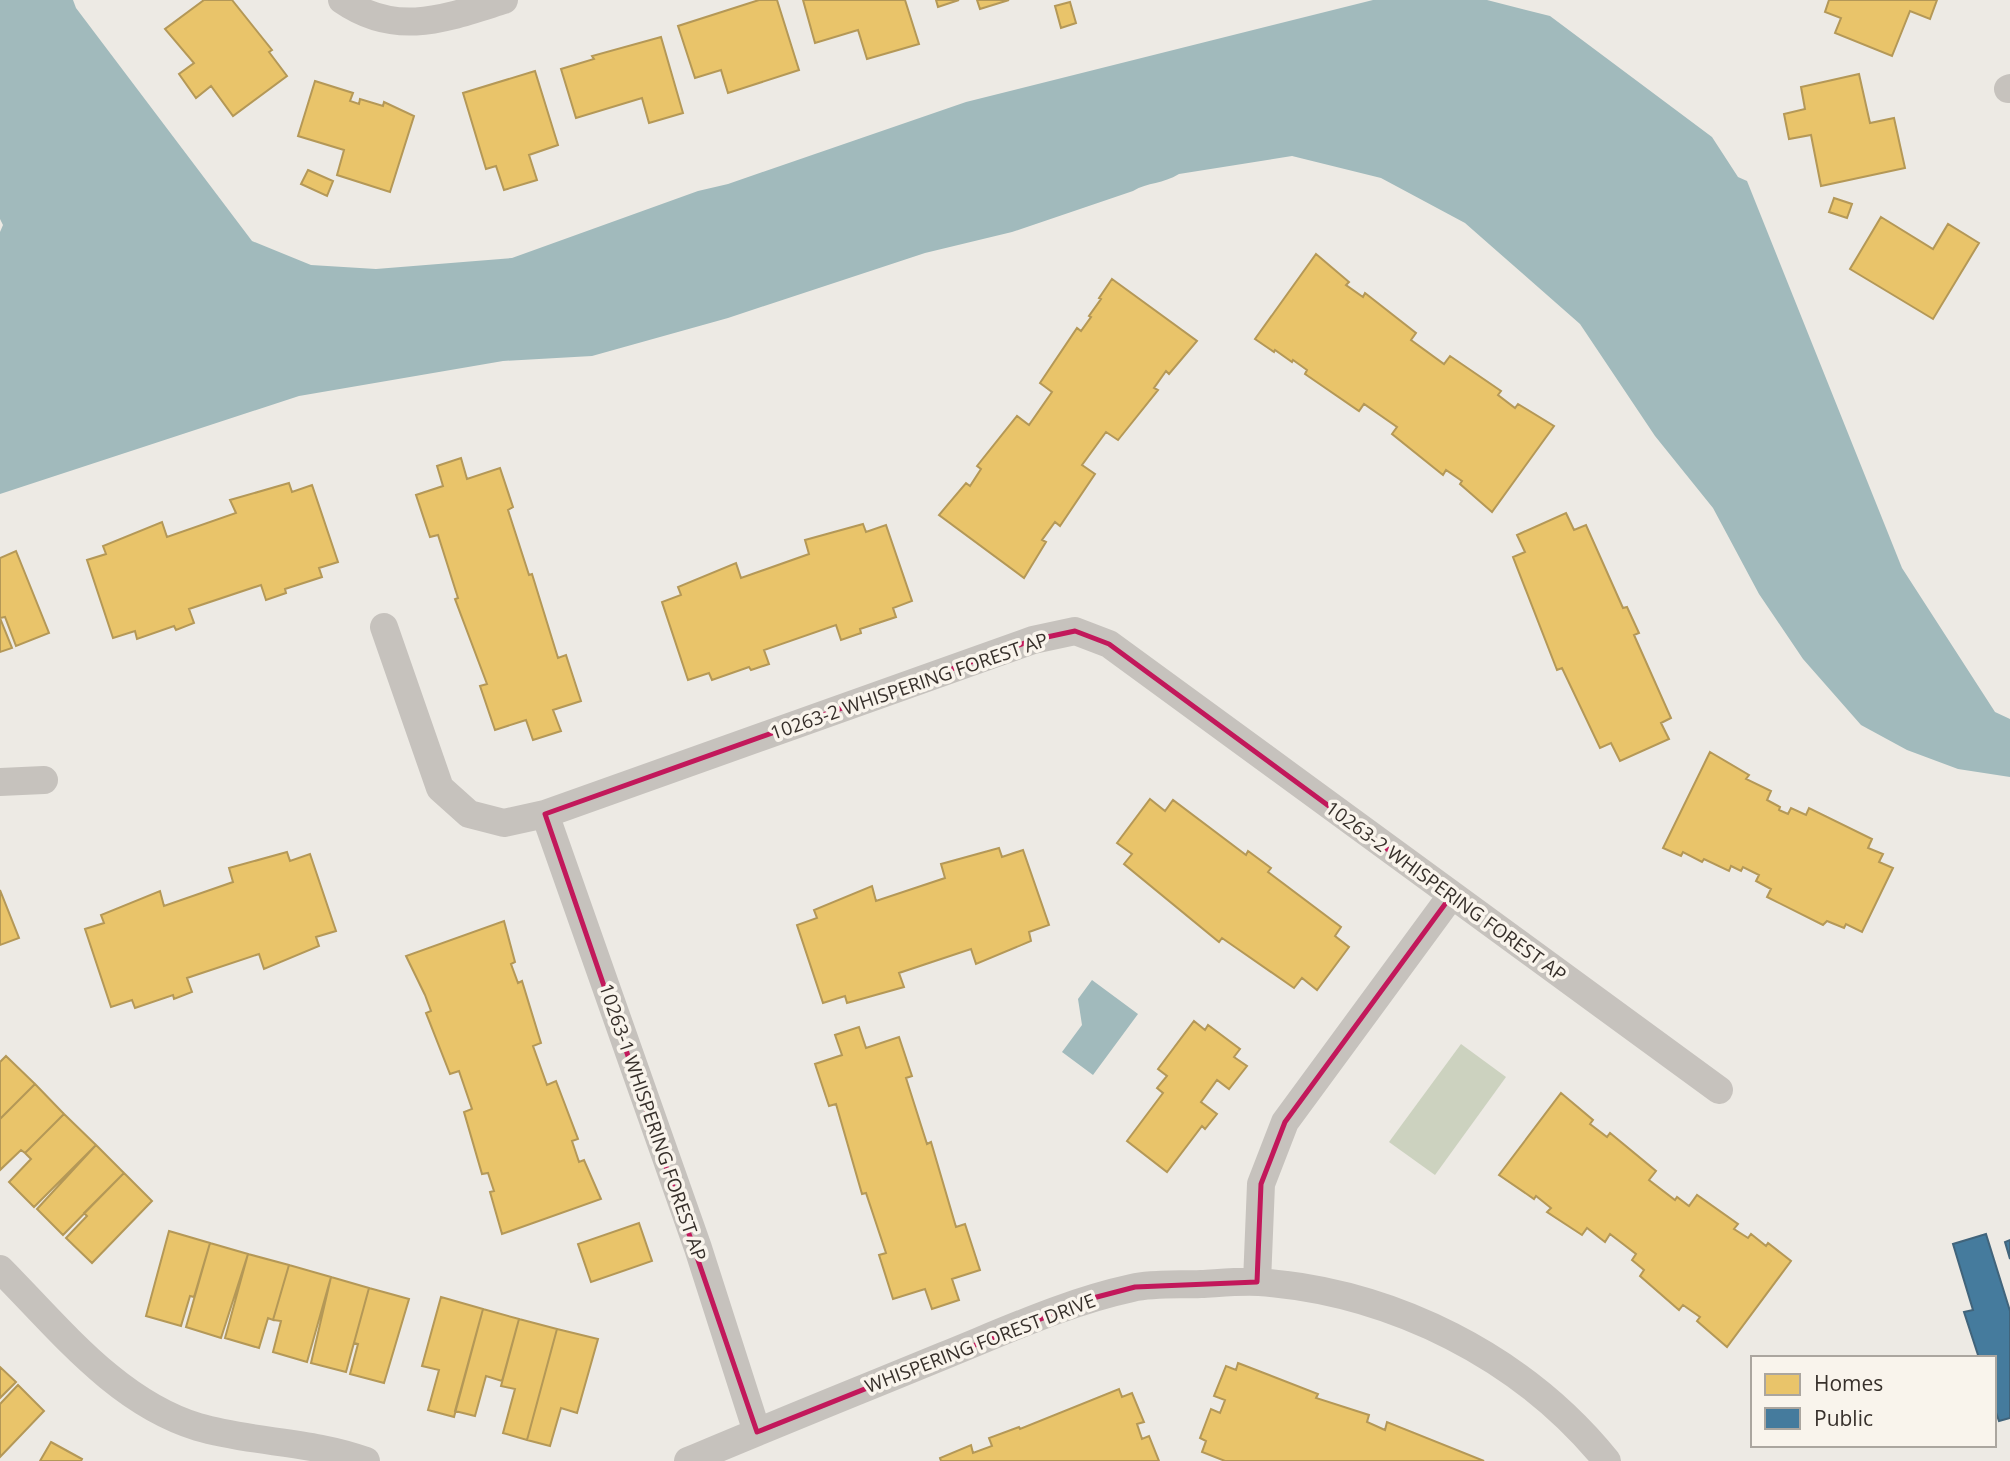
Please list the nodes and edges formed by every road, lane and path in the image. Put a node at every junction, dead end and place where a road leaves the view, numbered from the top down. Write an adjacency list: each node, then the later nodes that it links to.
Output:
1 (342, 0): 2 (street)
2 (504, 0)
3 (384, 627): 6 (street, 10263-2 WHISPERING FOREST AP)
4 (44, 780): 5 (street)
5 (0, 782)
6 (545, 814): 7 (street, 10263-2 WHISPERING FOREST AP); 11 (street, 10263-1 WHISPERING FOREST AP)
7 (1451, 896): 8 (street, 10263-2 WHISPERING FOREST AP); 10 (street)
8 (1718, 1090)
9 (0, 1269): 12 (street)
10 (1257, 1282): 11 (street, WHISPERING FOREST DRIVE); 14 (street, WHISPERING FOREST DRIVE)
11 (757, 1432): 13 (street, WHISPERING FOREST DRIVE)
12 (366, 1461)
13 (688, 1461)
14 (1607, 1461)

